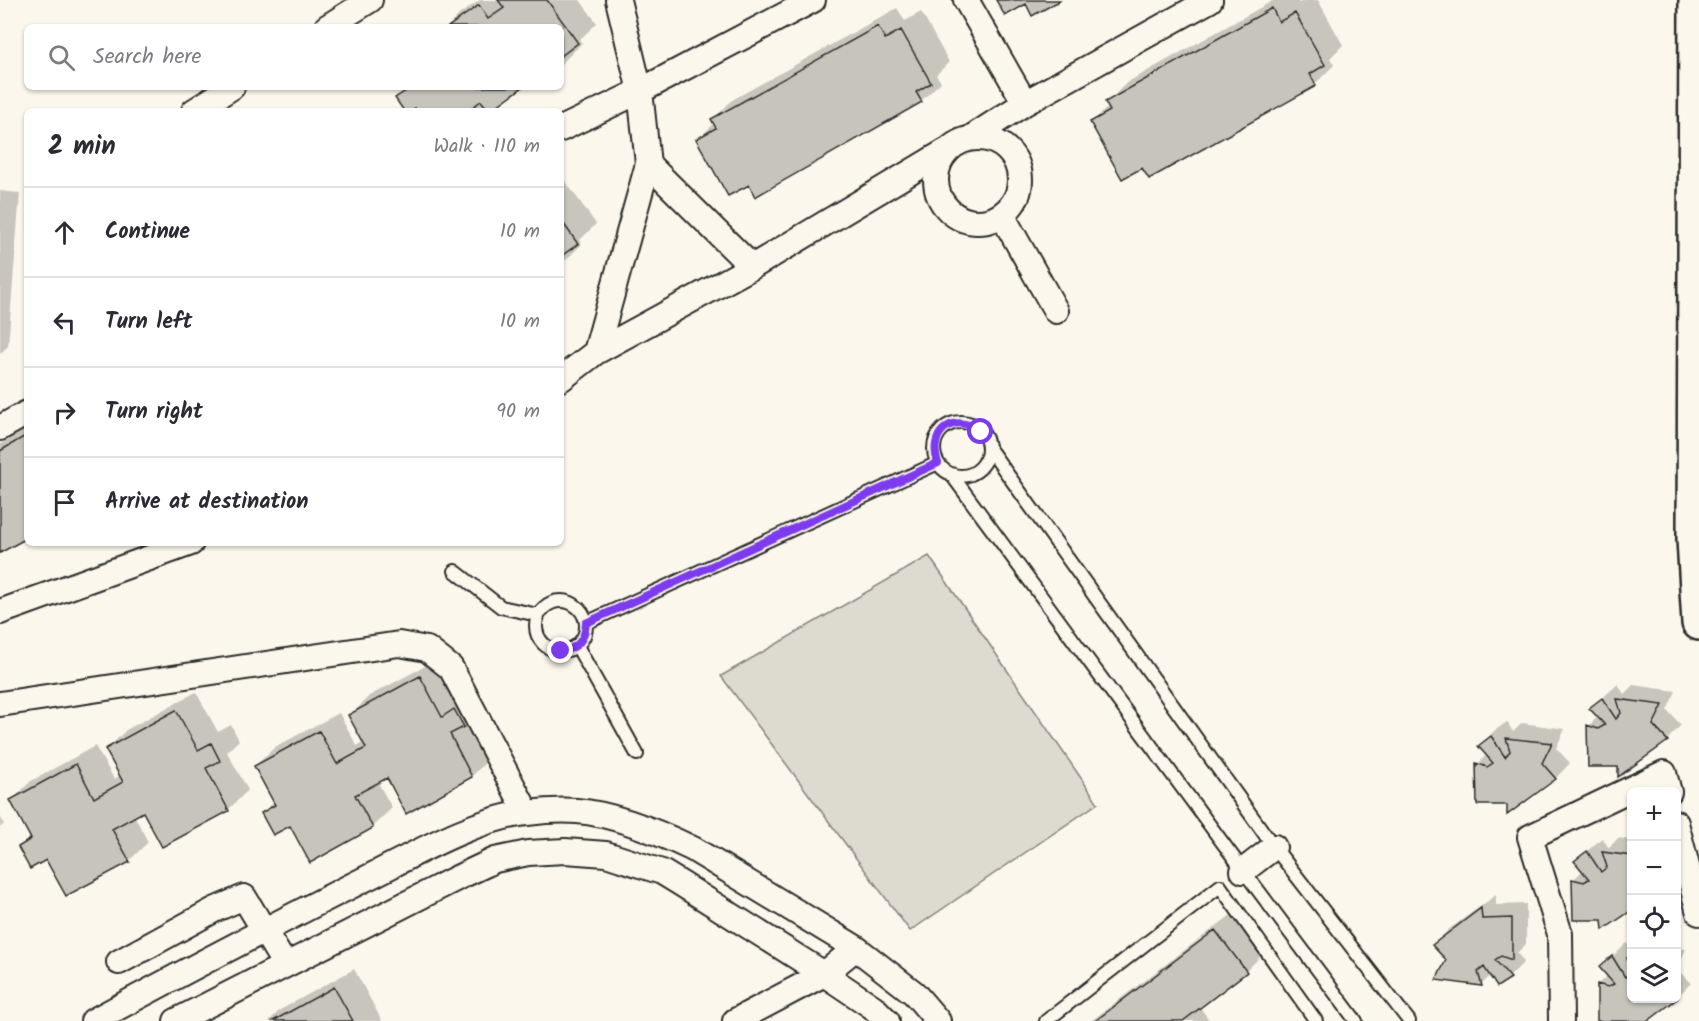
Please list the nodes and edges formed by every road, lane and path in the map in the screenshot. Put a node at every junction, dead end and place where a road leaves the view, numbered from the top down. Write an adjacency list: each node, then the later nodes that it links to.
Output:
1 (370, 0): 7 (street)
2 (618, 0): 9 (street)
3 (813, 0): 9 (street)
4 (966, 0): 10 (street)
5 (1210, 0): 10 (street)
6 (1696, 0): 31 (highway)
7 (332, 24)
8 (227, 90): 11 (street)
9 (640, 91): 12 (street); 15 (street)
10 (1025, 103): 13 (street)
11 (199, 108)
12 (564, 128)
13 (972, 137): 14 (street); 16 (street)
14 (946, 151): 16 (street); 17 (street)
15 (648, 164): 17 (street); 19 (street)
16 (1002, 215): 18 (street)
17 (752, 267): 19 (street)
18 (1056, 311)
19 (596, 352): 20 (street)
20 (564, 377)
21 (24, 415): 22 (street)
22 (0, 428)
23 (988, 447): 24 (lane); 25 (lane); 40 (lane)
24 (938, 463): 25 (lane); 30 (lane)
25 (951, 474): 41 (lane)
26 (183, 546): 28 (street)
27 (455, 571): 29 (lane)
28 (0, 612)
29 (538, 615): 30 (lane); 32 (lane)
30 (586, 623): 32 (lane)
31 (1699, 623)
32 (577, 645): 34 (lane)
33 (0, 704): 38 (street)
34 (637, 754)
35 (1635, 787): 36 (street)
36 (1668, 787)
37 (1627, 791): 57 (street)
38 (527, 813): 43 (street); 44 (street)
39 (1681, 839): 42 (street)
40 (1274, 847): 41 (street); 56 (lane)
41 (1243, 871): 55 (lane)
42 (1699, 913)
43 (263, 930): 45 (street); 46 (street); 48 (street)
44 (856, 948): 47 (street); 52 (street)
45 (119, 962)
46 (285, 965): 47 (street); 49 (street)
47 (824, 974): 50 (street); 51 (street)
48 (93, 1021)
49 (177, 1021)
50 (735, 1021)
51 (887, 1021)
52 (938, 1021)
53 (1046, 1021): 54 (lane)
54 (1316, 1021)
55 (1356, 1021)
56 (1409, 1021)
57 (1561, 1021)

